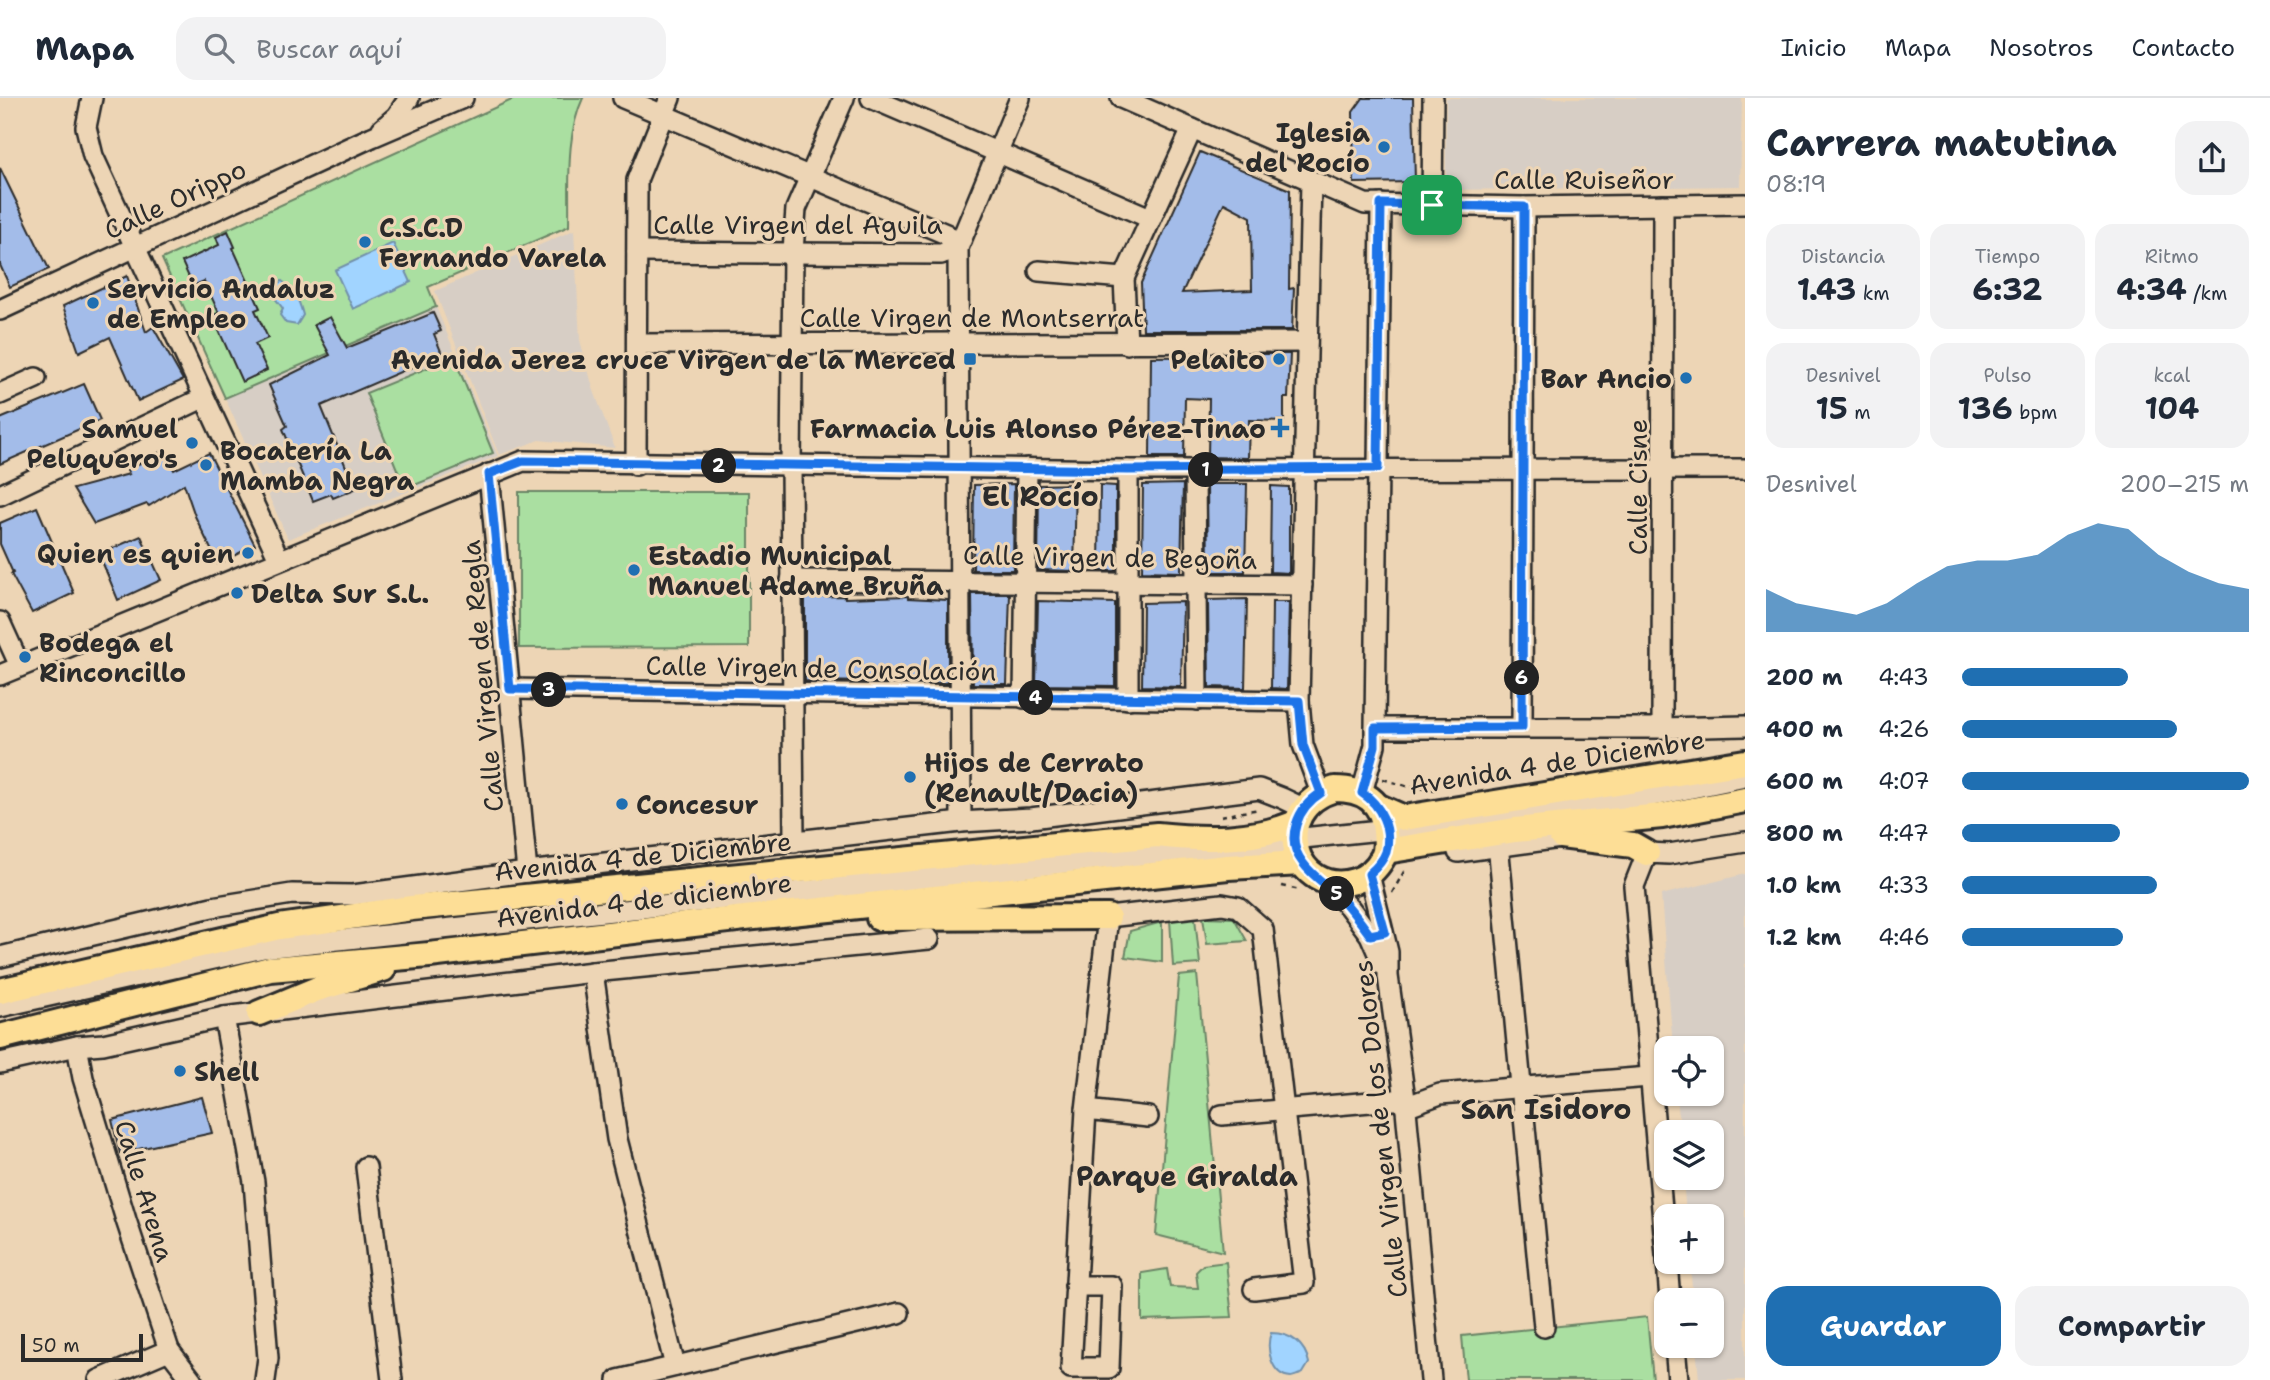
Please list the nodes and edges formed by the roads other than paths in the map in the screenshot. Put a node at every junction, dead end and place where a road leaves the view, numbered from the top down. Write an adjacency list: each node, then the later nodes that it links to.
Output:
1 (92, 98): 23 (street)
2 (409, 98): 11 (street); 13 (street)
3 (463, 98): 11 (street)
4 (623, 98): 10 (street)
5 (844, 98): 15 (street)
6 (871, 98): 14 (street)
7 (1020, 98): 14 (street)
8 (1121, 98): 12 (street, Calle Ruiseñor)
9 (1433, 98): 19 (street)
10 (667, 106): 15 (street); 26 (street)
11 (426, 114): 13 (street)
12 (1192, 129): 16 (street, Calle Ruiseñor); 22 (street)
13 (372, 136): 23 (street, Calle Orippo)
14 (998, 153): 22 (street); 24 (street)
15 (811, 176): 24 (street); 25 (street)
16 (1311, 181): 17 (street, Calle Ruiseñor); 30 (street)
17 (1381, 204): 19 (street, Calle Ruiseñor); 42 (street)
18 (1745, 204): 20 (street, Calle Ruiseñor)
19 (1432, 205): 21 (street, Calle Ruiseñor)
20 (1663, 205): 21 (street, Calle Ruiseñor); 44 (street, Calle Cisne)
21 (1524, 207): 43 (street)
22 (1150, 218): 28 (street)
23 (135, 246): 29 (street, Calle Orippo); 37 (street)
24 (958, 248): 25 (street, Calle Virgen del Aguila); 34 (street)
25 (793, 251): 26 (street, Calle Virgen del Aguila); 32 (street)
26 (637, 252): 31 (street)
27 (1039, 271): 28 (street)
28 (1124, 278): 33 (street)
29 (0, 310)
30 (1307, 342): 33 (street, Calle Virgen de Montserrat); 48 (street)
31 (637, 344): 32 (street, Calle Virgen de Montserrat); 38 (street)
32 (792, 344): 34 (street, Calle Virgen de Montserrat); 39 (street)
33 (1127, 344): 34 (street, Calle Virgen de Montserrat)
34 (959, 345): 40 (street)
35 (36, 378): 36 (street)
36 (0, 394)
37 (203, 398): 50 (street); 51 (street)
38 (636, 465): 39 (street); 49 (street)
39 (791, 466): 40 (street); 52 (street)
40 (959, 467): 41 (street); 53 (street)
41 (1027, 468): 46 (street); 54 (street)
42 (1378, 468): 43 (street); 48 (street); 70 (street)
43 (1521, 468): 44 (street); 69 (street)
44 (1663, 469): 45 (street); 71 (street, Calle Cisne)
45 (1745, 469)
46 (1128, 470): 47 (street); 55 (street)
47 (1195, 470): 48 (street); 56 (street)
48 (1304, 470): 57 (street)
49 (489, 474): 51 (street); 61 (street, Calle Virgen de Regla)
50 (0, 495)
51 (279, 559): 59 (street)
52 (791, 580): 53 (street, Calle Virgen de Begoña); 62 (street)
53 (960, 582): 54 (street, Calle Virgen de Begoña); 63 (street)
54 (1027, 582): 55 (street, Calle Virgen de Begoña); 64 (street)
55 (1128, 583): 56 (street, Calle Virgen de Begoña); 65 (street)
56 (1195, 584): 57 (street, Calle Virgen de Begoña); 66 (street)
57 (1302, 585): 67 (street)
58 (0, 622): 59 (street)
59 (20, 666): 60 (street)
60 (0, 675)
61 (510, 689): 62 (street, Calle Virgen de Consolación); 84 (street, Calle Virgen de Regla)
62 (791, 695): 63 (street, Calle Virgen de Consolación); 80 (street)
63 (960, 697): 64 (street, Calle Virgen de Consolación); 76 (street)
64 (1024, 698): 65 (street, Calle Virgen de Consolación)
65 (1128, 699): 66 (street, Calle Virgen de Consolación)
66 (1197, 700): 67 (street, Calle Virgen de Consolación)
67 (1299, 701): 78 (street)
68 (1745, 726): 71 (street)
69 (1522, 727): 70 (street); 71 (street)
70 (1375, 728): 77 (street)
71 (1662, 729)
72 (1745, 762): 77 (main road, Avenida 4 de Diciembre)
73 (1745, 777): 77 (street)
74 (1745, 790): 77 (street)
75 (1745, 800): 79 (main road)
76 (961, 822): 78 (street); 80 (street)
77 (1380, 823): 78 (street); 78 (main road); 79 (main road); 85 (main road)
78 (1302, 829): 86 (main road); 88 (main road, Avenida 4 de diciembre); 94 (main road, Avenida 4 de Diciembre); 95 (street); 98 (street)
79 (1504, 836): 82 (street); 83 (main road); 103 (street)
80 (794, 842): 84 (street)
81 (1745, 842): 83 (street)
82 (1458, 852)
83 (1647, 853): 102 (street)
84 (527, 872): 91 (street)
85 (1369, 874): 86 (main road); 93 (street, Calle Virgen de los Dolores)
86 (1311, 885): 93 (street)
87 (1108, 917): 88 (main road); 105 (street); 106 (street)
88 (745, 918): 90 (main road, Avenida 4 de diciembre)
89 (929, 939): 92 (street)
90 (432, 954): 96 (main road); 99 (main road, Avenida 4 de diciembre)
91 (0, 957)
92 (593, 972): 96 (street); 117 (street)
93 (1388, 975): 104 (street, Calle Virgen de los Dolores)
94 (0, 991)
95 (0, 1007)
96 (258, 1013): 97 (street)
97 (224, 1017): 100 (street); 120 (street)
98 (0, 1018)
99 (0, 1037)
100 (76, 1046): 101 (street); 115 (street, Calle Arena)
101 (0, 1063)
102 (1649, 1077): 103 (street); 110 (street)
103 (1521, 1087): 104 (street); 114 (street)
104 (1405, 1103): 106 (street); 123 (street, Calle Virgen de los Dolores)
105 (1086, 1110): 108 (street); 111 (street)
106 (1286, 1110): 107 (street); 112 (street)
107 (1222, 1115)
108 (1148, 1117)
109 (366, 1167): 121 (street)
110 (1661, 1204)
111 (1075, 1286)
112 (1254, 1289)
113 (899, 1313): 117 (street)
114 (1544, 1327)
115 (169, 1350): 118 (street); 119 (street, Calle Arena)
116 (1676, 1358): 124 (street)
117 (675, 1366): 122 (street)
118 (99, 1380)
119 (192, 1380)
120 (265, 1380)
121 (392, 1380)
122 (618, 1380)
123 (1431, 1380)
124 (1678, 1380)

